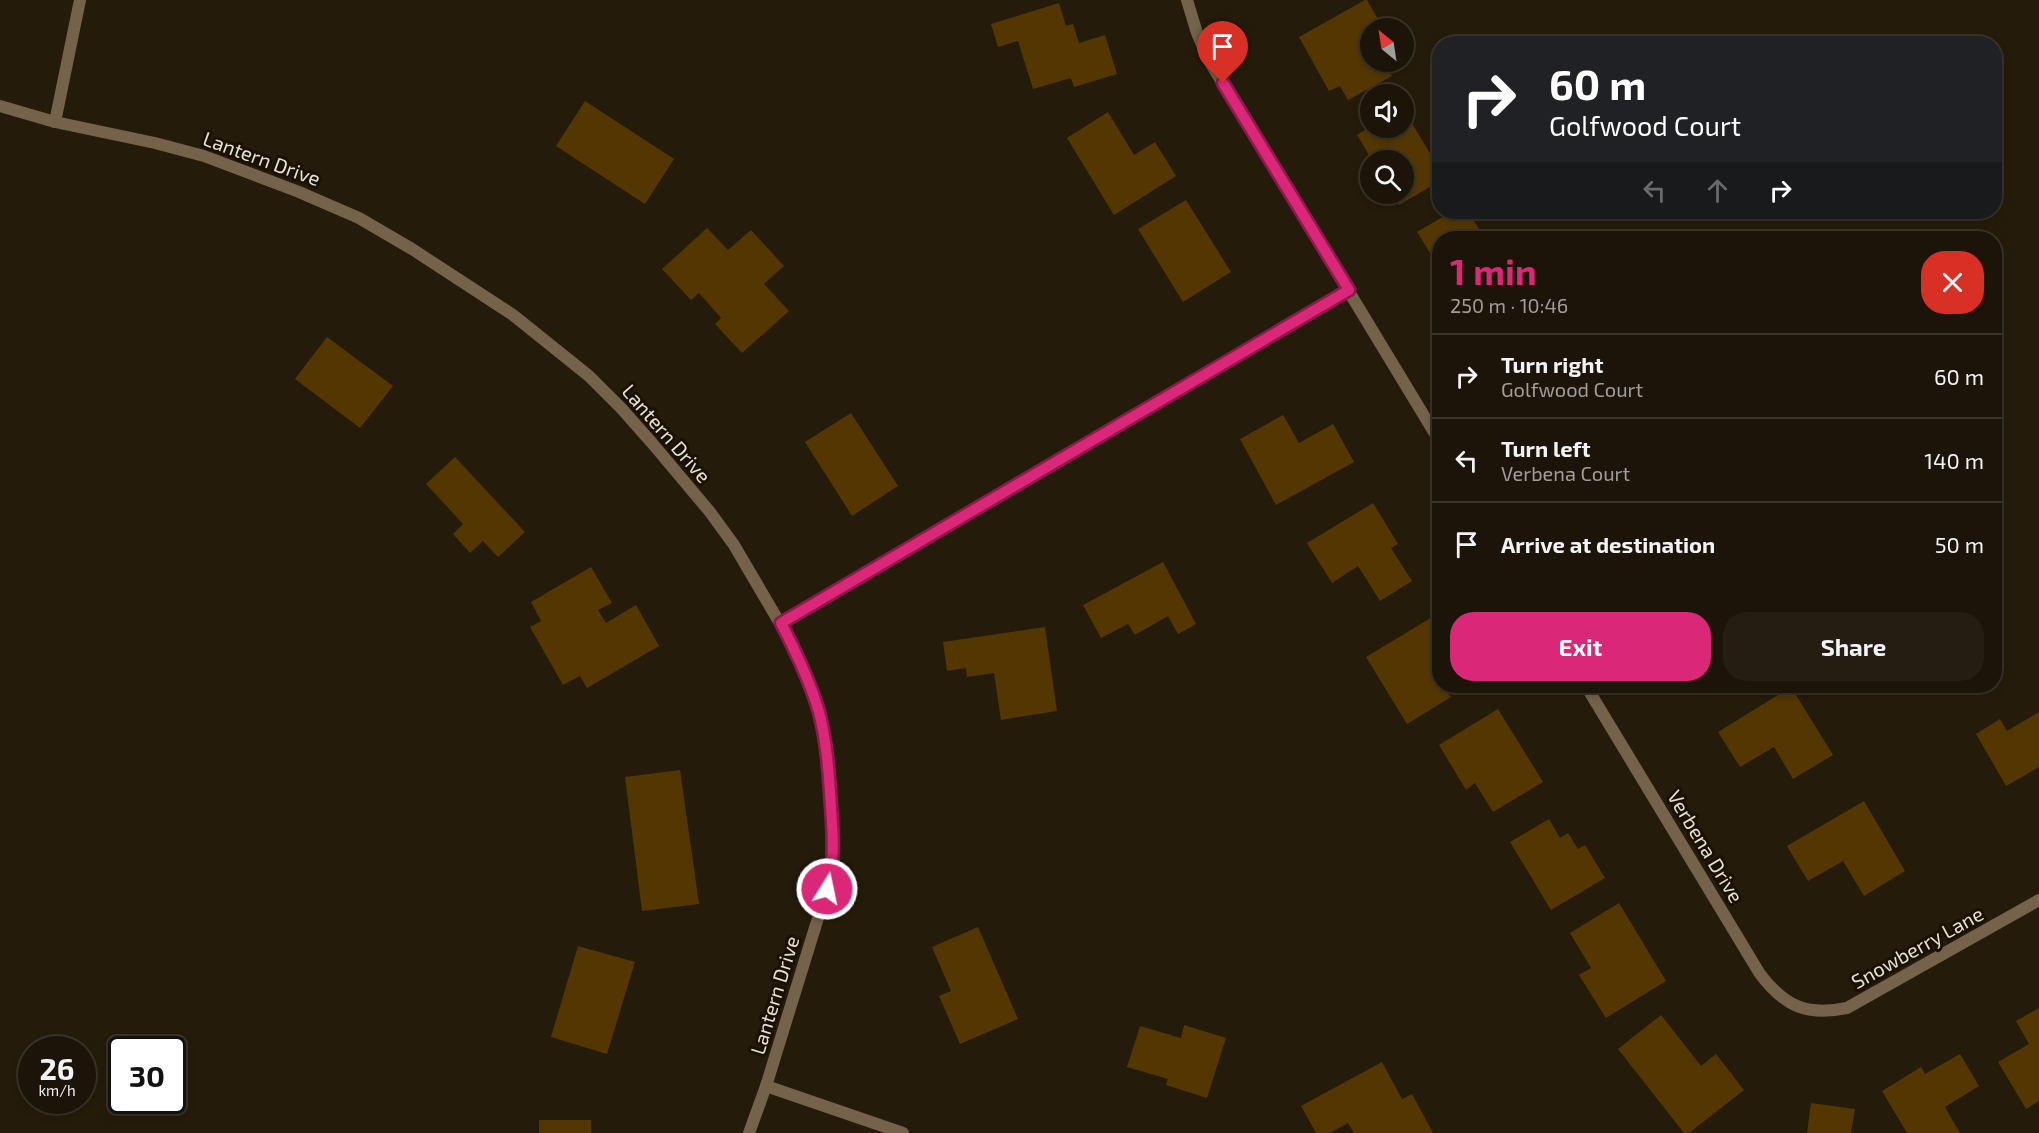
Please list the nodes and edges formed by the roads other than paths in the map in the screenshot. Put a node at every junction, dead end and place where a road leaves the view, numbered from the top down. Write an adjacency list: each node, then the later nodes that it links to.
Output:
1 (80, 0): 4 (street)
2 (1187, 0): 5 (street)
3 (0, 106): 4 (street, Lantern Drive)
4 (55, 122): 7 (street, Lantern Drive)
5 (1349, 290): 6 (street); 7 (street)
6 (1432, 429)
7 (781, 623): 11 (street, Lantern Drive)
8 (1590, 693): 10 (street, Verbena Drive)
9 (2039, 900): 10 (street, Snowberry Lane)
10 (1808, 1011)
11 (766, 1086): 12 (street, Lantern Drive); 13 (street)
12 (749, 1133)
13 (903, 1133)

